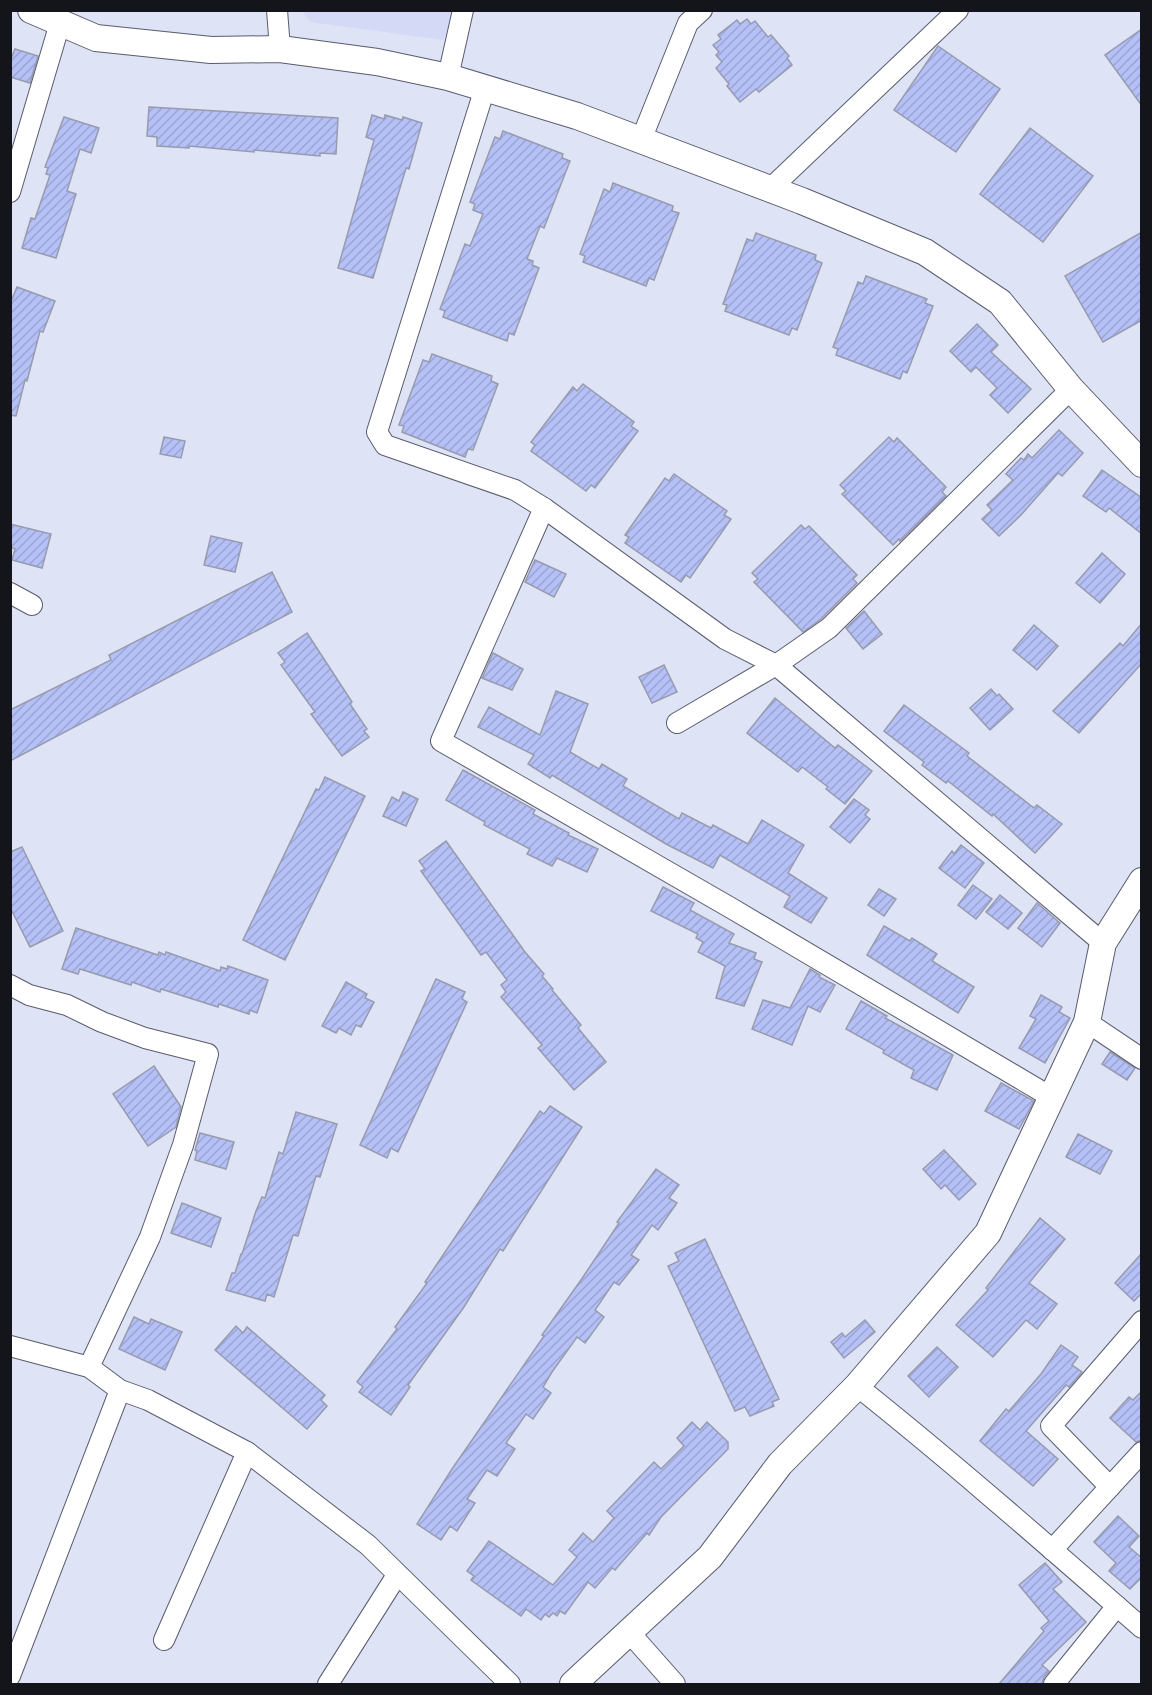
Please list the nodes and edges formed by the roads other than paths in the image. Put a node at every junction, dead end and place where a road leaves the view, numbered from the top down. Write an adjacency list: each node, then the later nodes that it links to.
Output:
1 (31, 10): 6 (street)
2 (277, 10): 7 (street)
3 (463, 10): 8 (street)
4 (702, 10): 10 (street)
5 (958, 10): 11 (street)
6 (60, 23): 7 (street); 12 (street)
7 (280, 48): 8 (street)
8 (448, 77): 9 (street)
9 (485, 88): 10 (street); 15 (street)
10 (641, 140): 11 (street)
11 (770, 189): 13 (street)
12 (10, 192)
13 (1071, 389): 14 (street); 18 (street)
14 (1142, 464)
15 (543, 508): 18 (street); 25 (street)
16 (10, 593): 17 (street)
17 (32, 605)
18 (776, 665): 19 (street); 21 (street)
19 (677, 723)
20 (1142, 881): 21 (street)
21 (1103, 943): 23 (street)
22 (10, 985): 28 (street)
23 (1087, 1022): 24 (street); 25 (street)
24 (1142, 1059)
25 (1051, 1097): 29 (street)
26 (1142, 1321): 33 (street)
27 (10, 1346): 28 (street)
28 (89, 1367): 30 (street)
29 (857, 1386): 34 (street); 38 (street)
30 (120, 1390): 31 (street); 40 (street)
31 (247, 1452): 35 (street); 39 (street)
32 (1142, 1452): 33 (street)
33 (1110, 1487): 34 (street)
34 (1052, 1550): 36 (street)
35 (397, 1575): 41 (street); 42 (street)
36 (1117, 1606): 37 (street); 45 (street)
37 (1142, 1628)
38 (629, 1632): 43 (street); 44 (street)
39 (164, 1640)
40 (10, 1676)
41 (328, 1684)
42 (510, 1684)
43 (573, 1684)
44 (675, 1684)
45 (1054, 1684)

